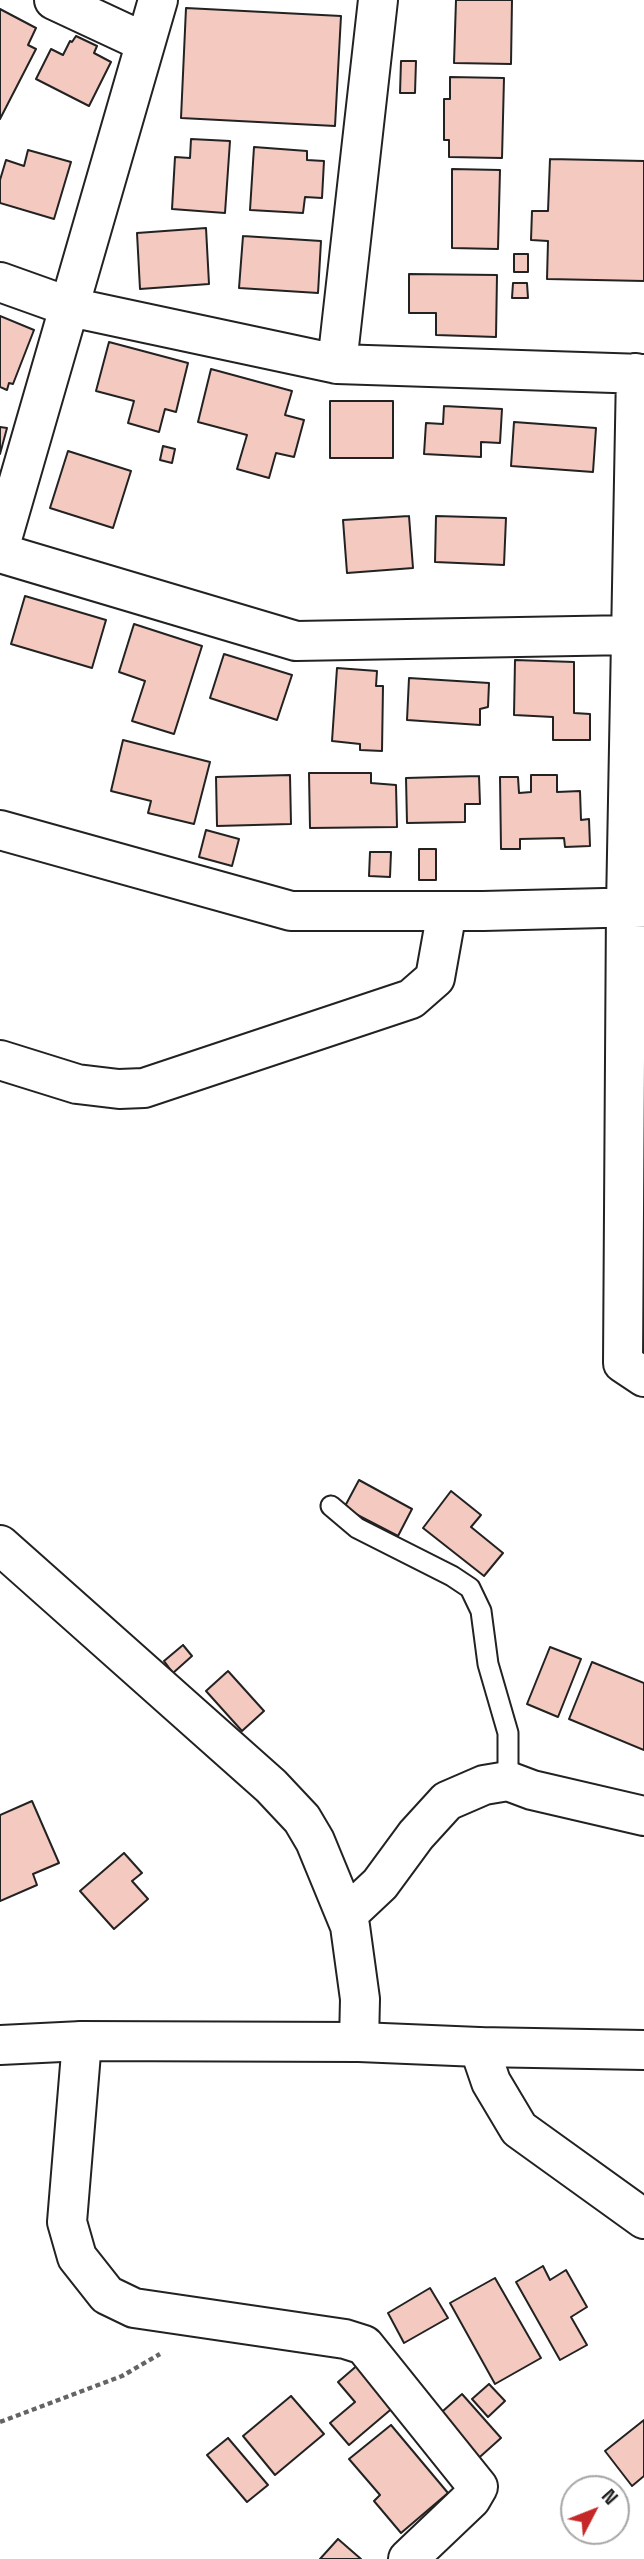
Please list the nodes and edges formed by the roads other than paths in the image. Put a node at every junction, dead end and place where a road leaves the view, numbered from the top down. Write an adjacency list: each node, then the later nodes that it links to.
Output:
1 (54, 0): 4 (street)
2 (158, 0): 4 (street)
3 (378, 0): 7 (street)
4 (144, 42): 6 (street)
5 (0, 282): 6 (street)
6 (70, 307): 7 (street); 9 (street)
7 (337, 364): 8 (street)
8 (640, 374): 11 (street)
9 (0, 546)
10 (0, 553): 11 (street)
11 (631, 635): 13 (street)
12 (0, 830): 14 (street)
13 (635, 907): 14 (street); 16 (street)
14 (447, 911): 15 (street)
15 (0, 1060)
16 (644, 1377)
17 (331, 1506): 19 (lane)
18 (0, 1545): 21 (street)
19 (508, 1781): 20 (street); 21 (street)
20 (644, 1816)
21 (346, 1916): 23 (street)
22 (82, 2040): 23 (street); 24 (street); 28 (street)
23 (359, 2042): 25 (street)
24 (0, 2045)
25 (479, 2047): 26 (street); 27 (street)
26 (644, 2050)
27 (644, 2219)
28 (408, 2559)

